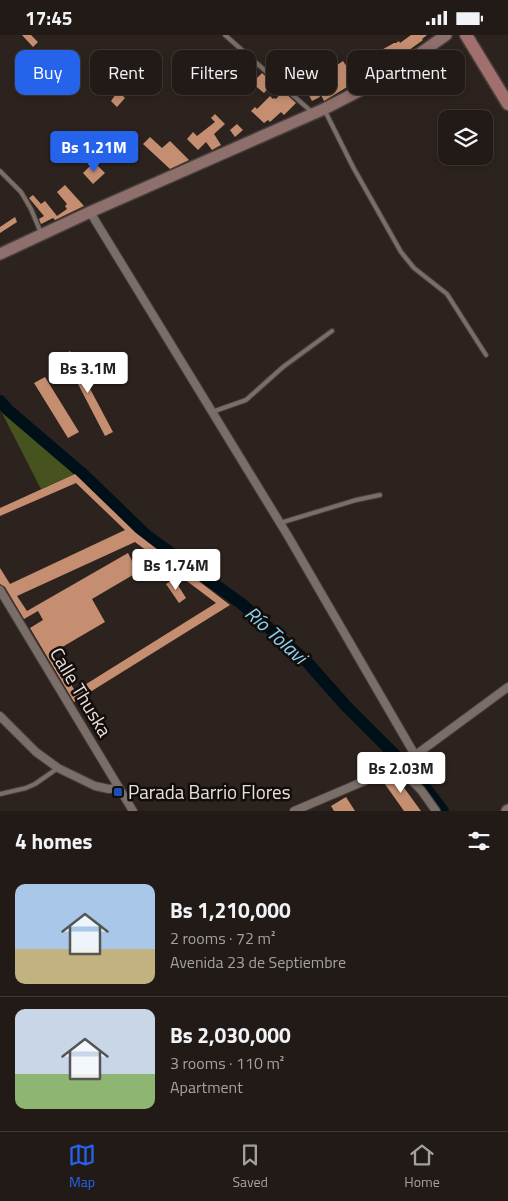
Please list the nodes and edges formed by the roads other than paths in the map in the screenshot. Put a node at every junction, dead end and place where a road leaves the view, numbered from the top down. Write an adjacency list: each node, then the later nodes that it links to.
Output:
1 (225, 35): 5 (lane)
2 (446, 35): 5 (main road)
3 (466, 35): 4 (main road)
4 (508, 104)
5 (319, 112): 7 (main road); 11 (lane)
6 (0, 171): 8 (lane)
7 (90, 212): 8 (main road); 12 (street)
8 (41, 235): 9 (main road)
9 (0, 254)
10 (332, 331): 12 (lane)
11 (486, 355)
12 (212, 412): 14 (street)
13 (380, 495): 14 (lane)
14 (280, 523): 18 (street)
15 (0, 590): 20 (street, Calle Thuska)
16 (508, 687): 18 (street)
17 (0, 716): 19 (street)
18 (406, 762): 23 (street); 24 (street)
19 (58, 768): 20 (street); 21 (lane)
20 (119, 789): 22 (street, Calle Thuska)
21 (0, 794)
22 (133, 811)
23 (294, 811)
24 (436, 811)

